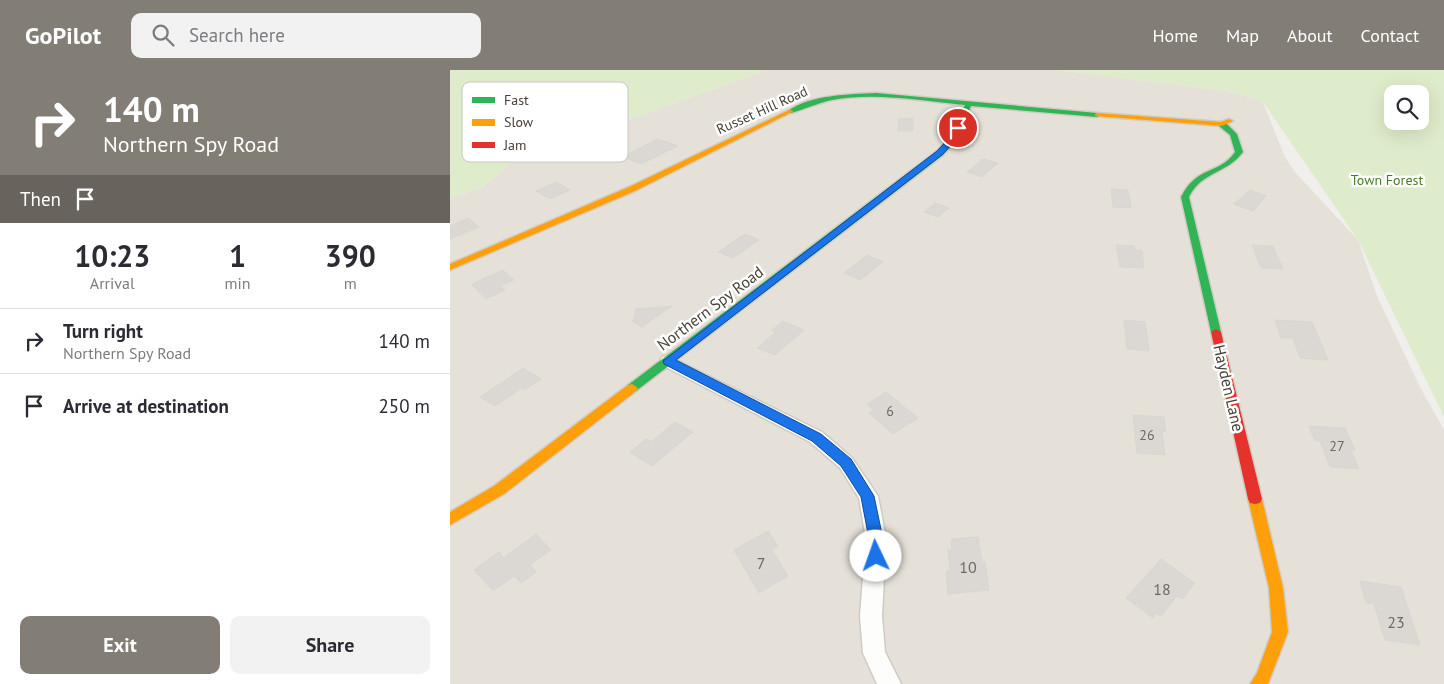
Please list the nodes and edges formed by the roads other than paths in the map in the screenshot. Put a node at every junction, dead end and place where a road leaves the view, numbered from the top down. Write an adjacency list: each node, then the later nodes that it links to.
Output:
1 (969, 103): 2 (street, Russet Hill Road); 3 (street, Russet Hill Road); 4 (street, Northern Spy Road)
2 (1226, 122): 7 (street, Hayden Lane)
3 (450, 267)
4 (668, 361): 5 (street, Northern Spy Road); 6 (street)
5 (450, 519)
6 (889, 684)
7 (1258, 684)

